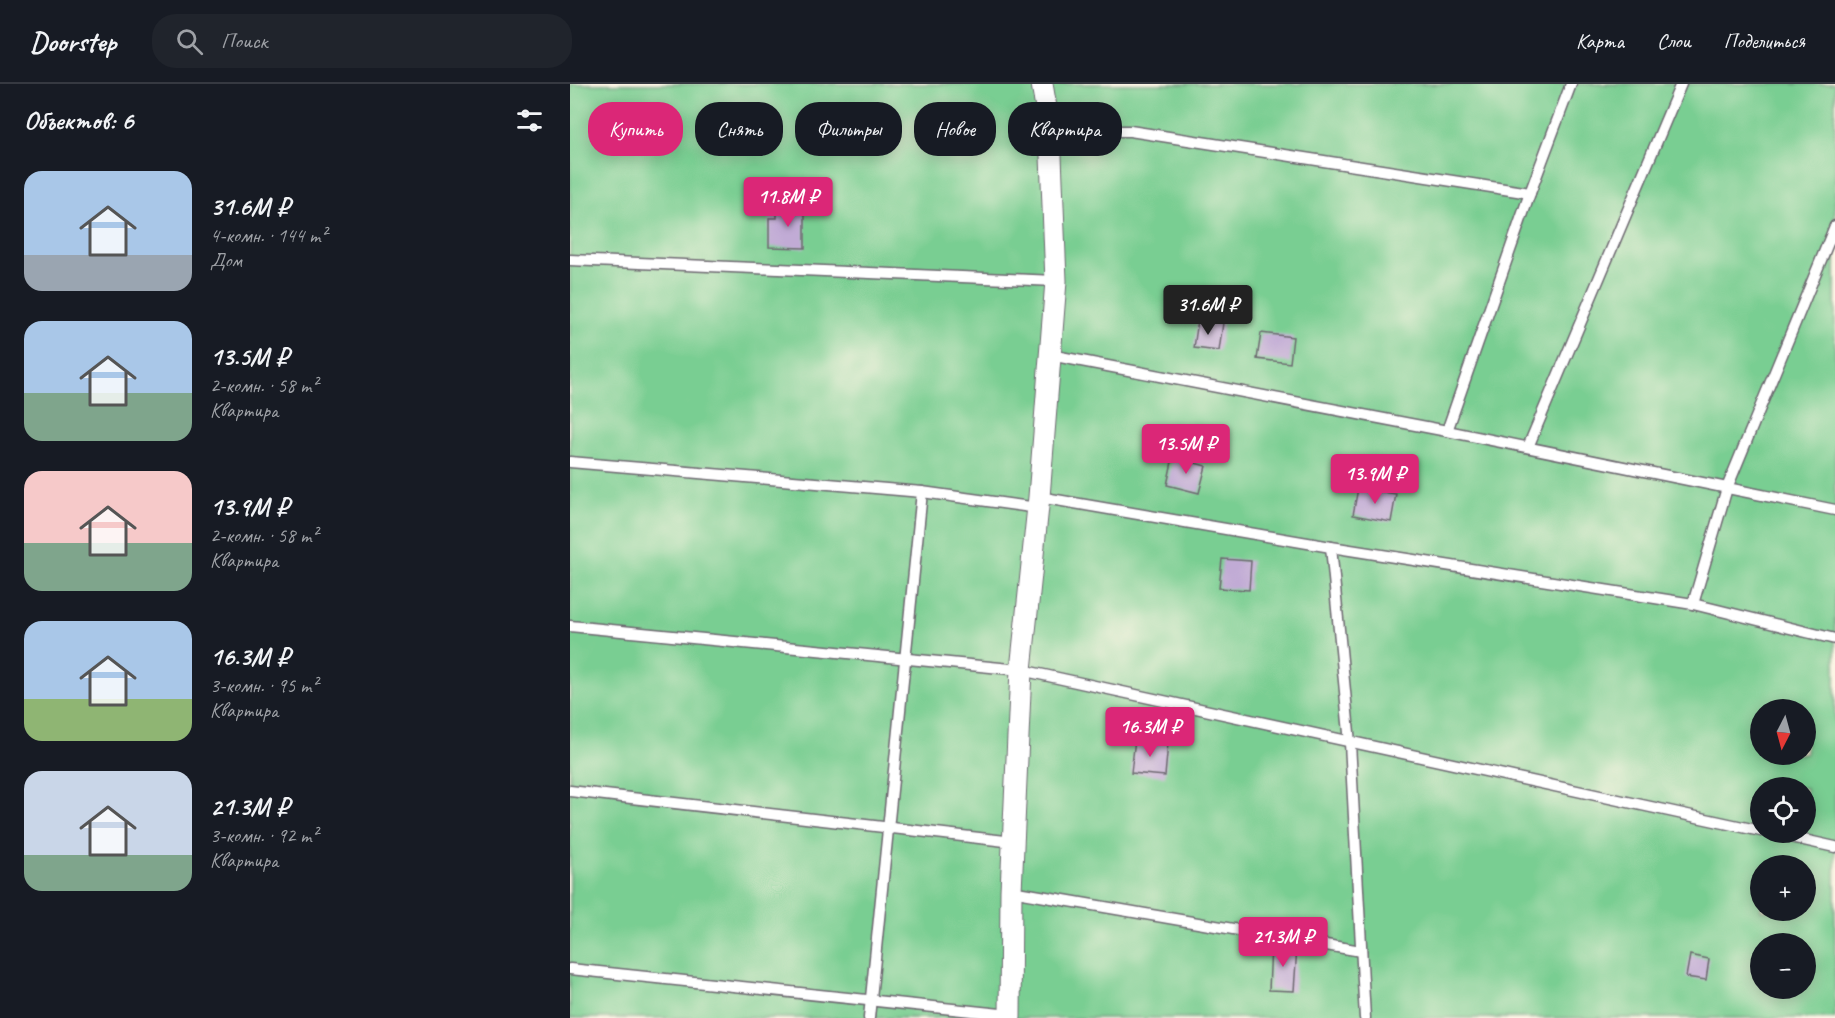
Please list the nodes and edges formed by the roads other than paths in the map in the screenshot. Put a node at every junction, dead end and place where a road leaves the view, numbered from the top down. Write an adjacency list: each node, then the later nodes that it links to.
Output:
1 (1042, 84): 4 (street)
2 (1571, 84): 7 (lane)
3 (1681, 84): 13 (lane)
4 (1045, 102)
5 (1122, 131): 7 (lane)
6 (1051, 156): 10 (street)
7 (1530, 193): 12 (lane)
8 (1835, 226): 15 (lane)
9 (570, 260): 10 (lane)
10 (1056, 281): 11 (street)
11 (1050, 355): 12 (lane); 17 (street)
12 (1447, 431): 13 (lane)
13 (1528, 447): 15 (lane)
14 (570, 462): 16 (lane)
15 (1727, 488): 18 (lane); 20 (lane)
16 (922, 492): 17 (lane); 23 (lane)
17 (1039, 503): 19 (lane); 24 (street)
18 (1835, 510)
19 (1331, 547): 20 (lane); 25 (lane)
20 (1693, 604): 22 (lane)
21 (570, 626): 23 (lane)
22 (1835, 639)
23 (905, 658): 24 (lane); 27 (lane)
24 (1021, 670): 25 (lane); 29 (street)
25 (1350, 743): 28 (lane); 33 (lane)
26 (570, 791): 27 (lane)
27 (888, 828): 29 (lane); 35 (lane)
28 (1750, 829)
29 (1014, 842): 32 (street)
30 (1816, 843): 31 (lane)
31 (1835, 847)
32 (1011, 891): 33 (lane); 36 (street)
33 (1361, 951): 38 (lane)
34 (570, 969): 35 (lane)
35 (871, 1001): 36 (lane); 37 (lane)
36 (1010, 1017)
37 (869, 1018)
38 (1365, 1018)

